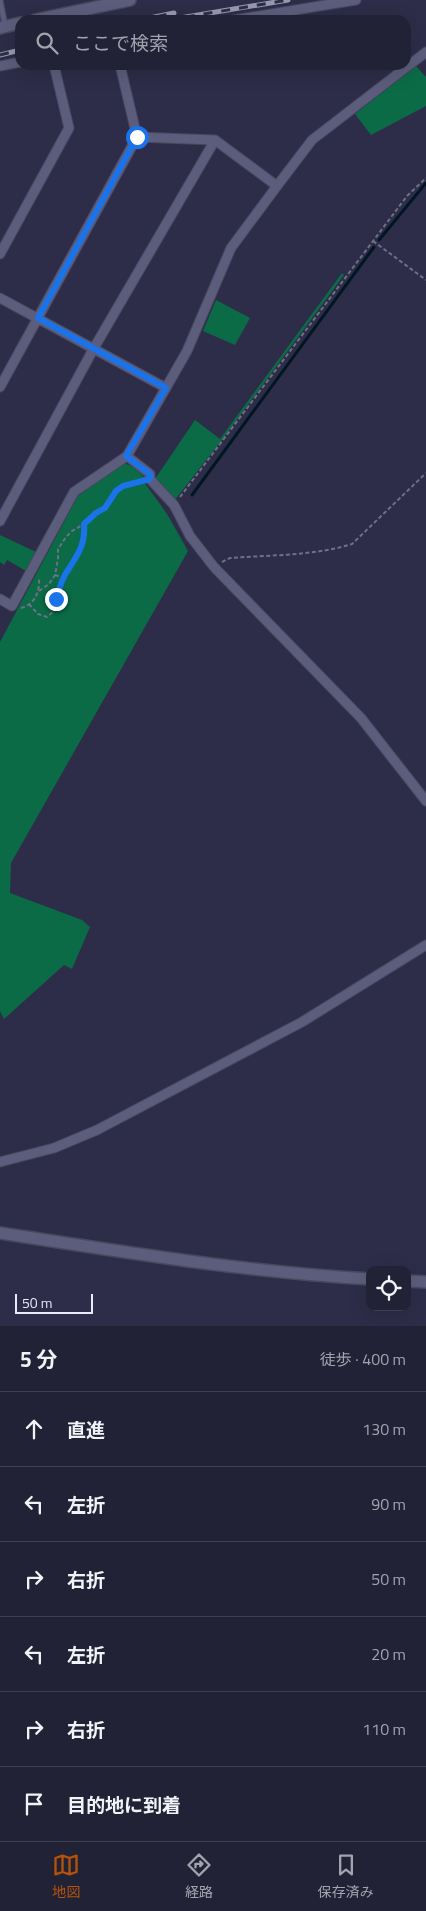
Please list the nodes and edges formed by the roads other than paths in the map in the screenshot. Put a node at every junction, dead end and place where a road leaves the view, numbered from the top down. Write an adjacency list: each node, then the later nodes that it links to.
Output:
1 (0, 0): 7 (lane)
2 (130, 0): 4 (street)
3 (356, 0): 6 (street)
4 (113, 2): 5 (street)
5 (57, 15)
6 (264, 15)
7 (3, 27)
8 (426, 52): 10 (street)
9 (15, 63): 11 (street)
10 (411, 64)
11 (0, 66)
12 (55, 70): 18 (street)
13 (121, 70): 15 (street)
14 (403, 70): 17 (street)
15 (137, 137): 16 (street); 20 (street)
16 (215, 140): 17 (street); 21 (street)
17 (276, 186): 23 (street)
18 (0, 254)
19 (0, 298): 20 (street)
20 (38, 318): 21 (street); 22 (street)
21 (94, 348): 23 (street); 25 (street)
22 (0, 387)
23 (166, 388): 24 (street)
24 (126, 456): 26 (street); 27 (street)
25 (0, 521)
26 (0, 599)
27 (426, 801)
28 (426, 945): 29 (street)
29 (0, 1162)
30 (0, 1233): 31 (street)
31 (366, 1279)
32 (411, 1281): 33 (street)
33 (426, 1282)

